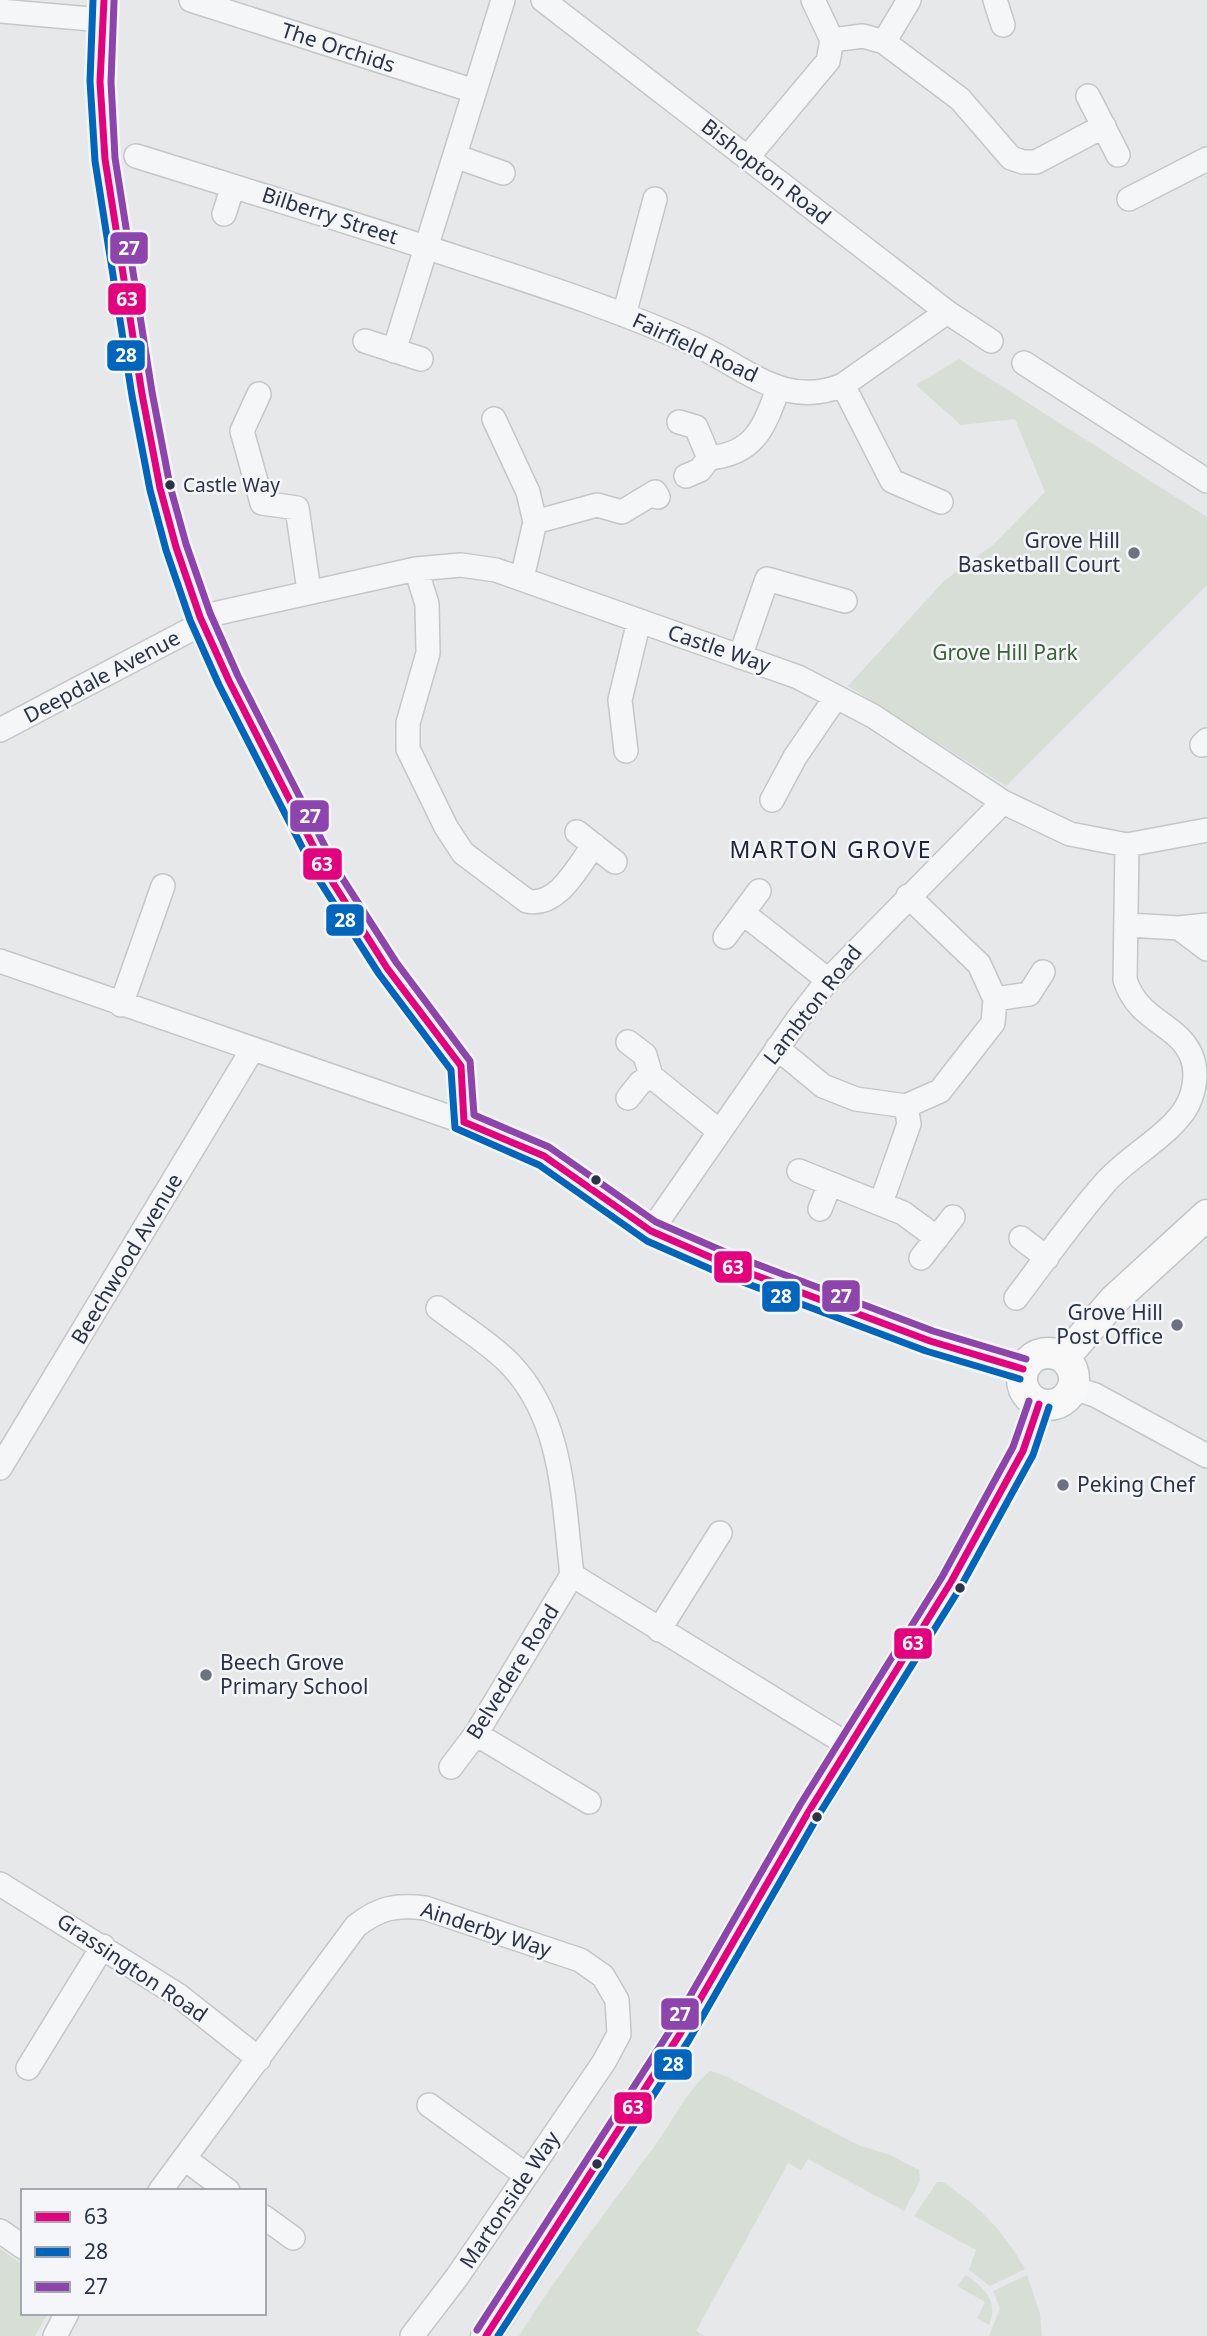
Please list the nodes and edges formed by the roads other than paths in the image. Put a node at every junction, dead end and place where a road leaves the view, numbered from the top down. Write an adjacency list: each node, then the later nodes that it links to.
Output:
1 (503, 0): 12 (street)
2 (543, 0): 18 (street, Bishopton Road)
3 (813, 0): 10 (street)
4 (909, 0): 11 (street)
5 (995, 0): 9 (street)
6 (199, 1): 12 (street, The Orchids)
7 (103, 10): 8 (street); 48 (street)
8 (0, 11)
9 (1003, 25)
10 (832, 40): 11 (street); 18 (street)
11 (884, 42): 14 (street)
12 (474, 91): 17 (street)
13 (1088, 96): 14 (street)
14 (1104, 126): 15 (street)
15 (1118, 155)
16 (136, 156): 21 (street, Bilberry Street)
17 (455, 156): 20 (street); 25 (street)
18 (747, 158): 26 (street, Bishopton Road)
19 (1207, 159): 23 (street)
20 (503, 173)
21 (233, 186): 24 (street, Bilberry Street); 25 (street, Bilberry Street)
22 (655, 199): 27 (street)
23 (1129, 199)
24 (224, 214)
25 (426, 247): 27 (street, Fairfield Road); 30 (street)
26 (947, 312): 29 (street, Bishopton Road); 33 (street, Fairfield Road)
27 (624, 315): 34 (street, Fairfield Road)
28 (365, 341): 30 (street)
29 (990, 341)
30 (394, 351): 31 (street)
31 (421, 359)
32 (1024, 363): 40 (street)
33 (843, 385): 34 (street, Fairfield Road); 42 (street)
34 (778, 388): 38 (street)
35 (259, 394): 46 (street)
36 (495, 419): 43 (street)
37 (679, 422): 38 (street)
38 (709, 458): 39 (street)
39 (686, 476)
40 (1207, 481)
41 (658, 497): 43 (street)
42 (941, 502)
43 (535, 522): 45 (street)
44 (416, 569): 45 (street, Castle Way); 46 (street, Castle Way); 58 (street)
45 (522, 578): 49 (street, Castle Way)
46 (309, 591): 48 (street, Castle Way)
47 (845, 601): 50 (street)
48 (202, 620): 52 (street, Deepdale Avenue); 79 (street)
49 (639, 621): 50 (street, Castle Way); 53 (street)
50 (740, 657): 51 (street, Castle Way)
51 (836, 697): 54 (street); 55 (street, Castle Way)
52 (0, 730)
53 (626, 751)
54 (772, 800)
55 (1003, 802): 57 (street, Castle Way); 61 (street, Lambton Road)
56 (1207, 830): 57 (street, Castle Way)
57 (1127, 845): 63 (street)
58 (615, 862)
59 (163, 886): 72 (street)
60 (760, 891): 62 (street)
61 (908, 896): 70 (street, Lambton Road); 71 (street)
62 (743, 913): 66 (street); 70 (street)
63 (1128, 925): 65 (street); 91 (street)
64 (1207, 925): 65 (street)
65 (1179, 928): 67 (street)
66 (724, 937)
67 (1207, 949)
68 (0, 961): 72 (street)
69 (1043, 972): 71 (street)
70 (828, 980): 74 (street, Lambton Road)
71 (995, 999): 78 (street)
72 (121, 1005): 75 (street)
73 (628, 1042): 76 (street)
74 (777, 1048): 78 (street); 80 (street, Lambton Road)
75 (252, 1050): 79 (street); 99 (street, Beechwood Avenue)
76 (651, 1076): 77 (street); 80 (street)
77 (628, 1098)
78 (906, 1107): 83 (street)
79 (464, 1122): 87 (street)
80 (719, 1131): 87 (street, Lambton Road)
81 (799, 1171): 82 (street)
82 (830, 1184): 83 (street); 84 (street)
83 (881, 1203): 88 (street)
84 (820, 1209)
85 (1207, 1215): 94 (main road)
86 (953, 1217): 88 (street)
87 (651, 1231): 95 (street)
88 (937, 1238): 90 (street)
89 (1021, 1238): 91 (street)
90 (921, 1258)
91 (1046, 1258): 92 (street)
92 (1016, 1298)
93 (438, 1308): 101 (street)
94 (1064, 1358): 95 (main road); 96 (main road)
95 (1023, 1370): 97 (main road)
96 (1073, 1388): 97 (main road); 98 (street)
97 (1039, 1405): 104 (main road)
98 (1207, 1456)
99 (0, 1468)
100 (720, 1533): 102 (street)
101 (572, 1575): 102 (street); 103 (street, Belvedere Road)
102 (659, 1630): 104 (street)
103 (476, 1734): 105 (street, Belvedere Road); 106 (street)
104 (850, 1746): 124 (main road)
105 (452, 1767)
106 (589, 1802)
107 (0, 1884): 108 (street, Grassington Road)
108 (103, 1946): 109 (street, Grassington Road); 111 (street)
109 (259, 2059): 110 (street, Ainderby Way); 113 (street, Ainderby Way)
110 (604, 2062): 114 (street, Martonside Way)
111 (27, 2068)
112 (429, 2105): 114 (street)
113 (185, 2160): 115 (street, Ainderby Way); 116 (street)
114 (526, 2175): 123 (street, Martonside Way)
115 (162, 2189)
116 (225, 2189)
117 (266, 2218): 119 (street)
118 (0, 2231): 120 (street)
119 (293, 2238)
120 (21, 2246)
121 (66, 2315): 122 (street)
122 (55, 2336)
123 (412, 2336)
124 (486, 2336)

